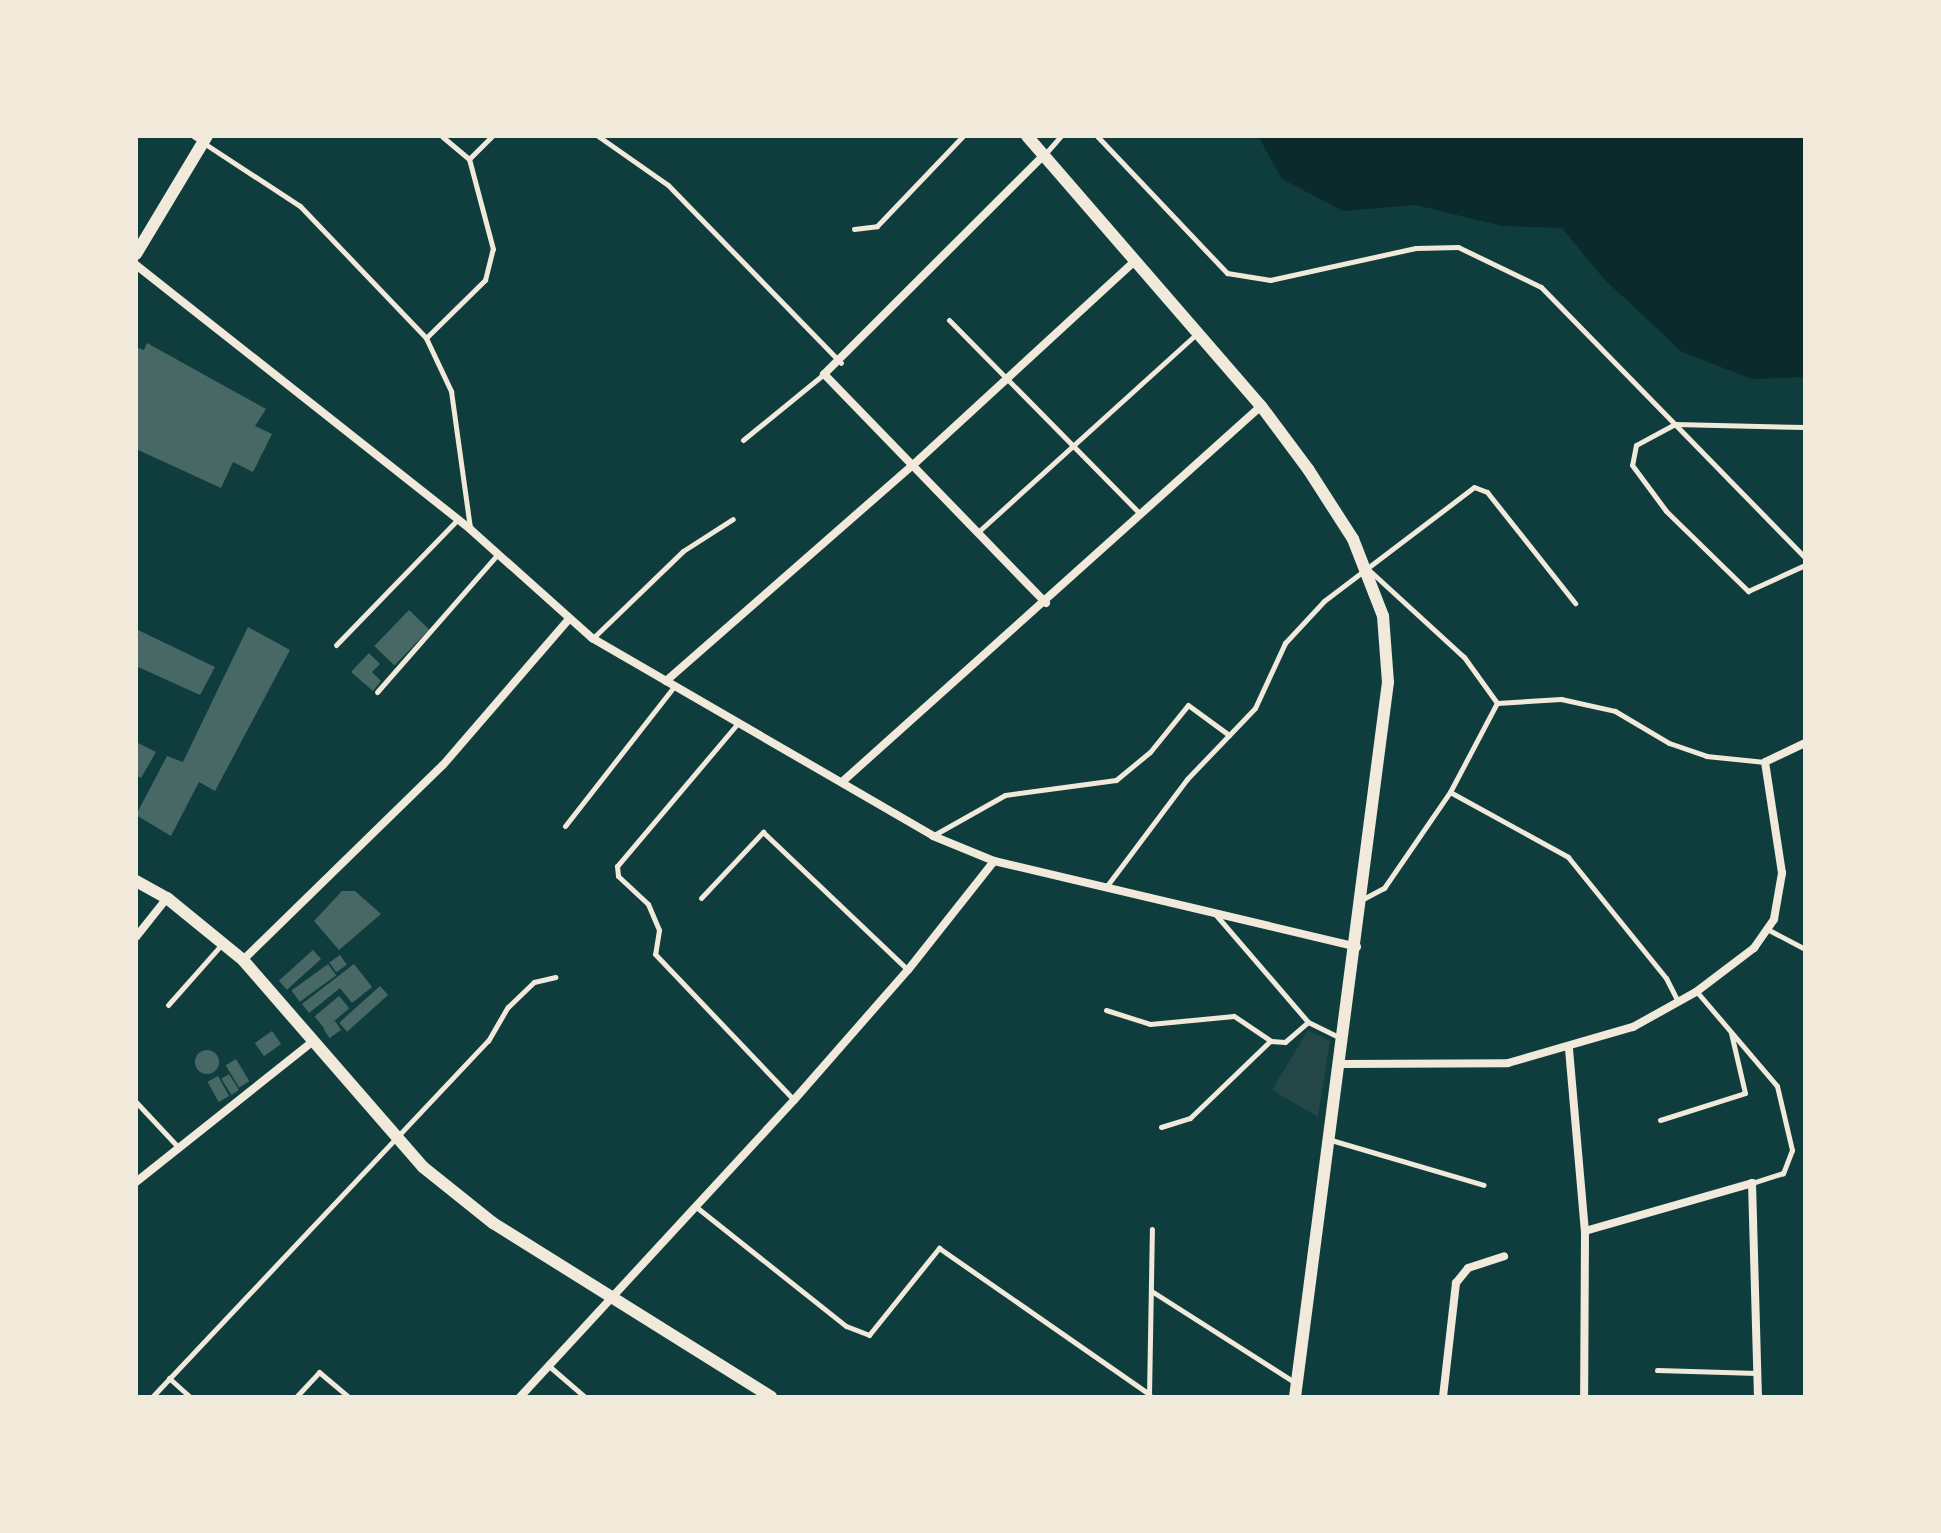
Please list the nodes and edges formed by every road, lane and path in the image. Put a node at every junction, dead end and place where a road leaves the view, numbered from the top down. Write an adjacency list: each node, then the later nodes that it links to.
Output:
1 (442, 136): 10 (lane)
2 (492, 136): 10 (lane)
3 (598, 136): 18 (lane)
4 (963, 136): 11 (lane)
5 (1027, 136): 9 (street)
6 (1061, 136): 9 (lane)
7 (1097, 136): 22 (lane)
8 (201, 139): 12 (street); 17 (lane)
9 (1045, 154): 13 (street); 18 (street)
10 (469, 159): 17 (lane)
11 (854, 229)
12 (136, 254)
13 (1136, 260): 16 (street); 20 (street)
14 (136, 265): 29 (street)
15 (949, 320): 20 (lane)
16 (1198, 332): 21 (street); 25 (lane)
17 (426, 338): 30 (lane)
18 (841, 363): 19 (street)
19 (824, 374): 24 (lane); 26 (street)
20 (1004, 379): 25 (lane); 26 (street)
21 (1261, 406): 27 (street); 35 (street)
22 (1675, 424): 23 (lane); 33 (lane); 34 (lane)
23 (1805, 427)
24 (743, 440)
25 (1070, 445): 27 (lane); 31 (lane)
26 (913, 465): 31 (street); 41 (street)
27 (1140, 514): 36 (street)
28 (733, 519): 39 (lane)
29 (457, 520): 30 (street); 40 (lane)
30 (470, 529): 32 (street)
31 (977, 533): 36 (street)
32 (498, 554): 38 (street); 42 (lane)
33 (1805, 558)
34 (1805, 565)
35 (1367, 567): 37 (lane); 43 (lane); 45 (lane); 57 (street)
36 (1046, 603): 48 (street)
37 (1575, 603)
38 (569, 619): 39 (street); 64 (street)
39 (592, 638): 41 (street)
40 (336, 645)
41 (671, 683): 44 (street); 50 (lane)
42 (377, 692)
43 (1497, 703): 47 (lane); 49 (lane)
44 (739, 722): 48 (street); 78 (lane)
45 (1229, 735): 51 (lane); 54 (lane)
46 (1805, 743): 47 (street)
47 (1765, 762): 59 (street)
48 (842, 782): 51 (street)
49 (1450, 792): 57 (lane); 68 (lane)
50 (565, 826)
51 (933, 836): 52 (street)
52 (994, 861): 54 (street); 65 (street)
53 (136, 881): 55 (street)
54 (1106, 887): 58 (street)
55 (167, 898): 60 (street); 61 (street)
56 (701, 898): 65 (lane)
57 (1363, 899): 62 (street)
58 (1216, 915): 62 (street); 71 (lane)
59 (1767, 929): 63 (lane); 67 (street)
60 (136, 937)
61 (223, 943): 64 (street); 69 (lane)
62 (1357, 947): 73 (street)
63 (1805, 949)
64 (243, 960): 74 (street)
65 (908, 970): 78 (street)
66 (555, 977): 82 (lane)
67 (1696, 992): 68 (street); 72 (lane)
68 (1678, 1002): 76 (street)
69 (168, 1005)
70 (1106, 1010): 75 (lane)
71 (1308, 1022): 73 (lane); 75 (lane)
72 (1731, 1032): 80 (lane); 86 (lane)
73 (1343, 1039): 77 (street)
74 (313, 1041): 82 (street); 84 (street)
75 (1271, 1041): 81 (lane)
76 (1569, 1049): 77 (street); 90 (street)
77 (1341, 1064): 83 (street)
78 (794, 1100): 88 (street)
79 (136, 1102): 84 (lane)
80 (1660, 1120)
81 (1161, 1127)
82 (397, 1140): 93 (street); 97 (lane)
83 (1331, 1140): 87 (lane); 98 (street)
84 (180, 1149): 85 (street)
85 (136, 1182)
86 (1752, 1183): 90 (street); 96 (street)
87 (1484, 1185)
88 (695, 1206): 93 (street); 99 (lane)
89 (1152, 1229): 92 (lane)
90 (1585, 1231): 109 (street)
91 (1504, 1256): 108 (street)
92 (1153, 1292): 98 (lane); 99 (lane)
93 (610, 1297): 94 (street); 106 (street)
94 (548, 1366): 104 (street); 105 (lane)
95 (1657, 1370): 96 (lane)
96 (1758, 1373): 110 (street)
97 (169, 1378): 100 (lane); 101 (lane)
98 (1296, 1383): 107 (street)
99 (1149, 1395)
100 (152, 1397)
101 (190, 1397)
102 (296, 1397): 103 (lane)
103 (349, 1397)
104 (520, 1397)
105 (585, 1397)
106 (771, 1397)
107 (1295, 1397)
108 (1443, 1397)
109 (1584, 1397)
110 (1758, 1397)

